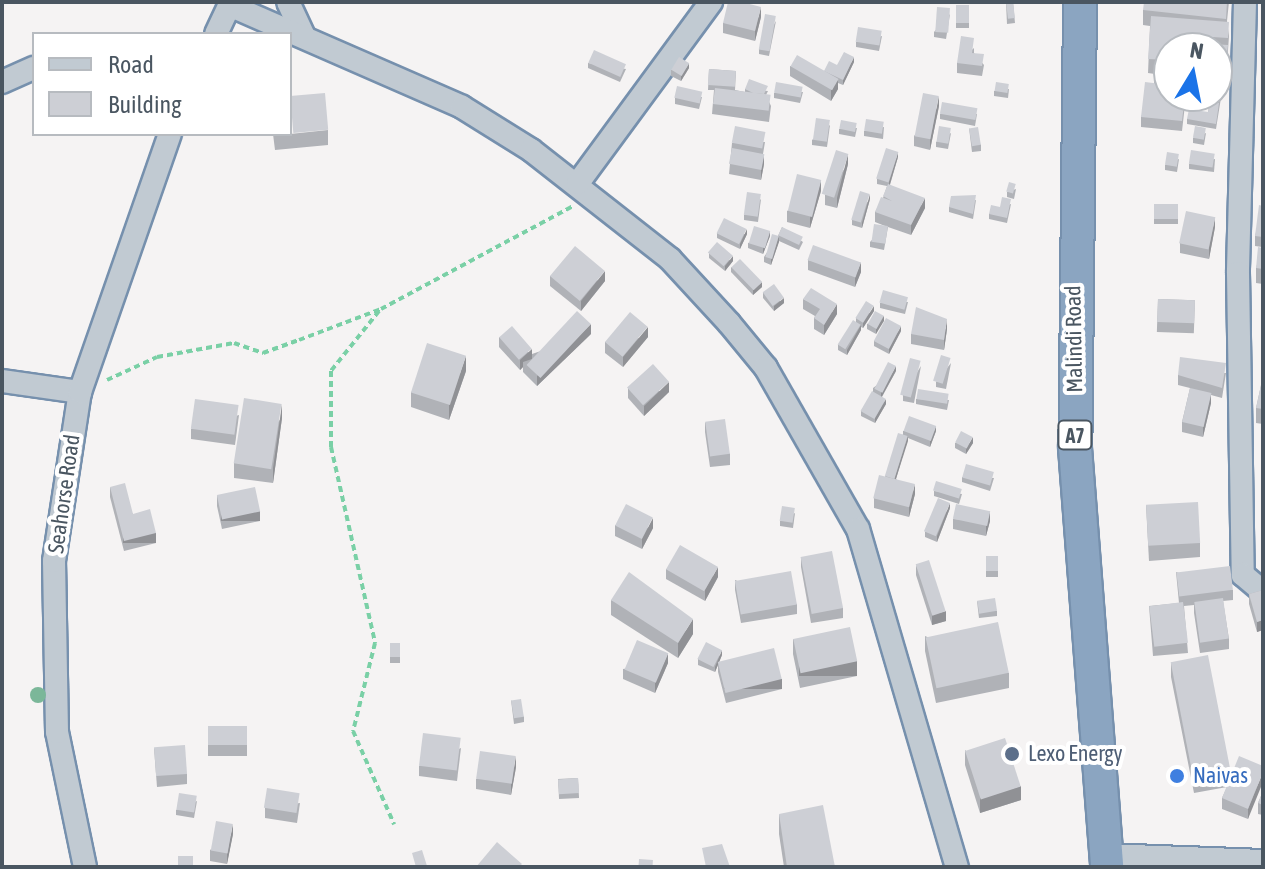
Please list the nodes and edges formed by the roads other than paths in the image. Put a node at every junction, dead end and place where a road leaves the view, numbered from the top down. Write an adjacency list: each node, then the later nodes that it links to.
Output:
1 (288, 2): 7 (street)
2 (711, 2): 11 (street)
3 (1080, 2): 15 (highway, Malindi Road / A7)
4 (1245, 2): 14 (street)
5 (230, 4): 6 (street); 7 (street)
6 (217, 32)
7 (304, 36): 11 (street)
8 (32, 69): 9 (street)
9 (2, 82)
10 (169, 136): 13 (street, Seahorse Road)
11 (586, 189): 19 (street)
12 (2, 381): 13 (street)
13 (80, 392): 18 (street, Seahorse Road)
14 (1263, 592)
15 (1107, 861): 17 (street)
16 (1263, 861): 17 (street)
17 (1190, 864)
18 (85, 867)
19 (957, 867)

